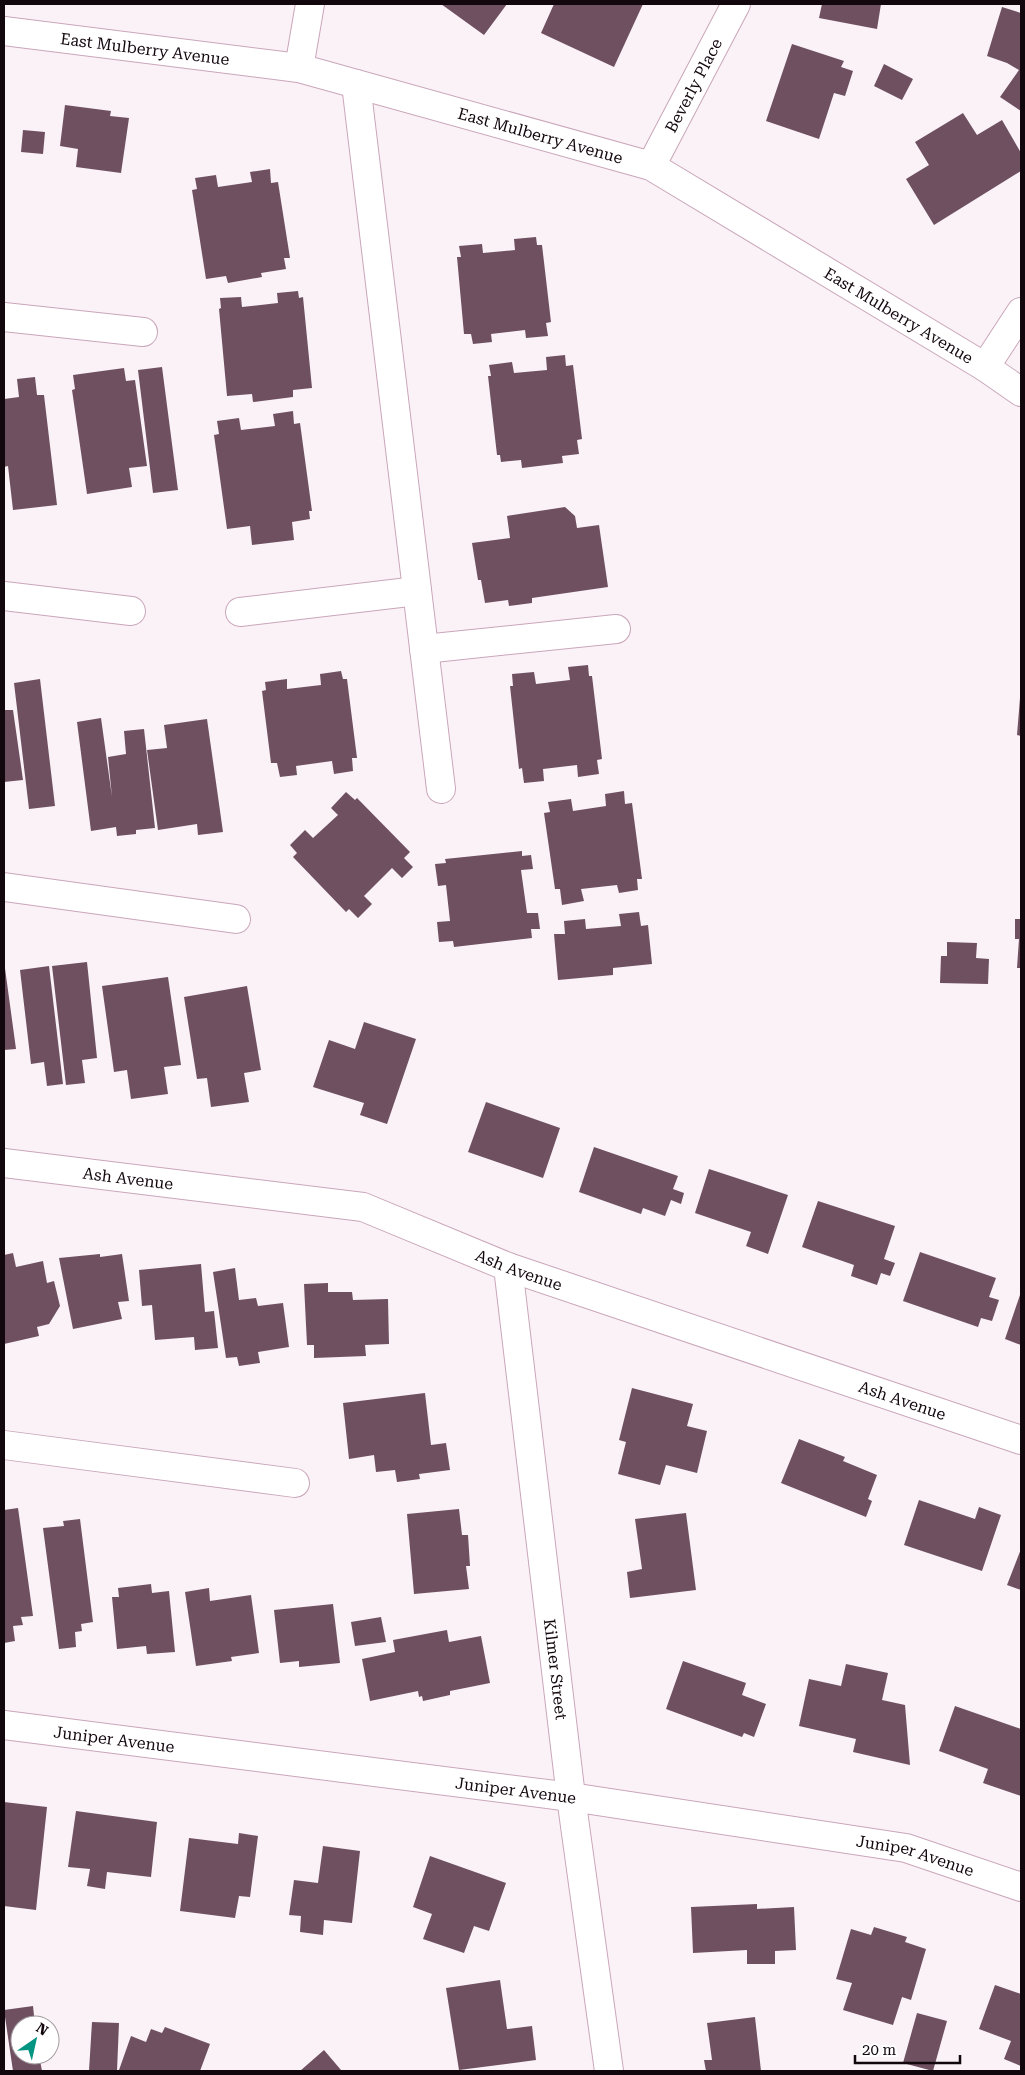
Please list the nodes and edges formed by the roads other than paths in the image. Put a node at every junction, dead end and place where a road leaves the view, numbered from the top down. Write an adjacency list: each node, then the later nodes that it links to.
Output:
1 (310, 4): 4 (street)
2 (736, 4): 6 (street, Beverly Place)
3 (4, 31): 4 (street, East Mulberry Avenue)
4 (300, 68): 5 (street, East Mulberry Avenue)
5 (356, 84): 6 (street, East Mulberry Avenue); 12 (street)
6 (650, 166): 10 (street, East Mulberry Avenue)
7 (1021, 312): 10 (street)
8 (4, 317): 9 (street)
9 (143, 332)
10 (985, 367): 11 (street, East Mulberry Avenue)
11 (1021, 392)
12 (417, 591): 15 (street); 17 (street)
13 (4, 596): 14 (street)
14 (131, 611)
15 (240, 612)
16 (616, 630): 17 (street)
17 (424, 650): 18 (street)
18 (441, 789)
19 (4, 887): 20 (street)
20 (236, 919)
21 (4, 1163): 22 (street, Ash Avenue)
22 (508, 1267): 23 (street, Ash Avenue); 27 (street, Kilmer Street)
23 (1021, 1440)
24 (4, 1445): 25 (street)
25 (295, 1483)
26 (4, 1725): 27 (street, Juniper Avenue)
27 (571, 1797): 28 (street, Juniper Avenue); 29 (street, Kilmer Street)
28 (1021, 1887)
29 (609, 2071)

